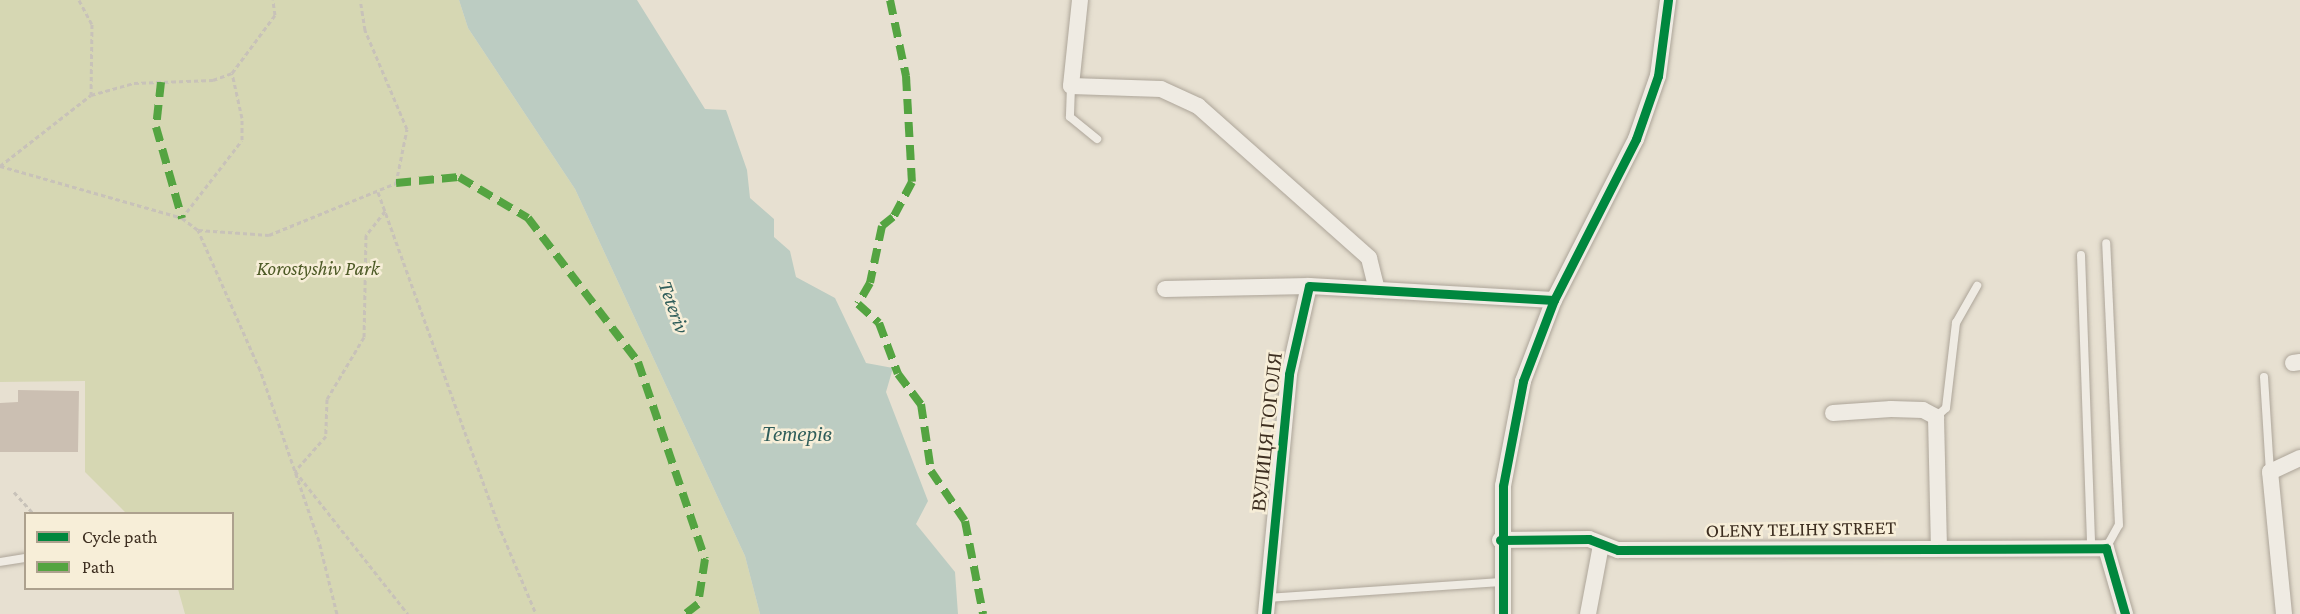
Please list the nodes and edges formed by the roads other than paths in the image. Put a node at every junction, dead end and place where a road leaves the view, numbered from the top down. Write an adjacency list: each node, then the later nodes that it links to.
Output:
1 (1080, 0): 3 (street)
2 (1668, 0): 11 (street)
3 (1071, 86): 4 (lane); 10 (street)
4 (1097, 138)
5 (2106, 243): 20 (lane)
6 (2081, 255): 20 (lane)
7 (1309, 285): 9 (street); 10 (street); 24 (street, ВУЛИЦЯ ГОГОЛЯ)
8 (1977, 286): 14 (lane)
9 (1165, 289)
10 (1377, 290): 11 (street)
11 (1554, 300): 17 (street)
12 (2264, 377): 16 (lane)
13 (1833, 413): 14 (street)
14 (1936, 417): 19 (street)
15 (2300, 458): 16 (street)
16 (2270, 472): 28 (street)
17 (1500, 540): 18 (street, OLENY TELIHY STREET); 23 (street)
18 (1601, 545): 19 (street, OLENY TELIHY STREET); 26 (street)
19 (1939, 545): 20 (street, OLENY TELIHY STREET)
20 (2098, 548): 27 (street)
21 (24, 558): 22 (lane)
22 (0, 562)
23 (1500, 582): 24 (lane); 25 (street)
24 (1266, 606)
25 (1503, 614)
26 (1588, 614)
27 (2125, 614)
28 (2284, 614)

